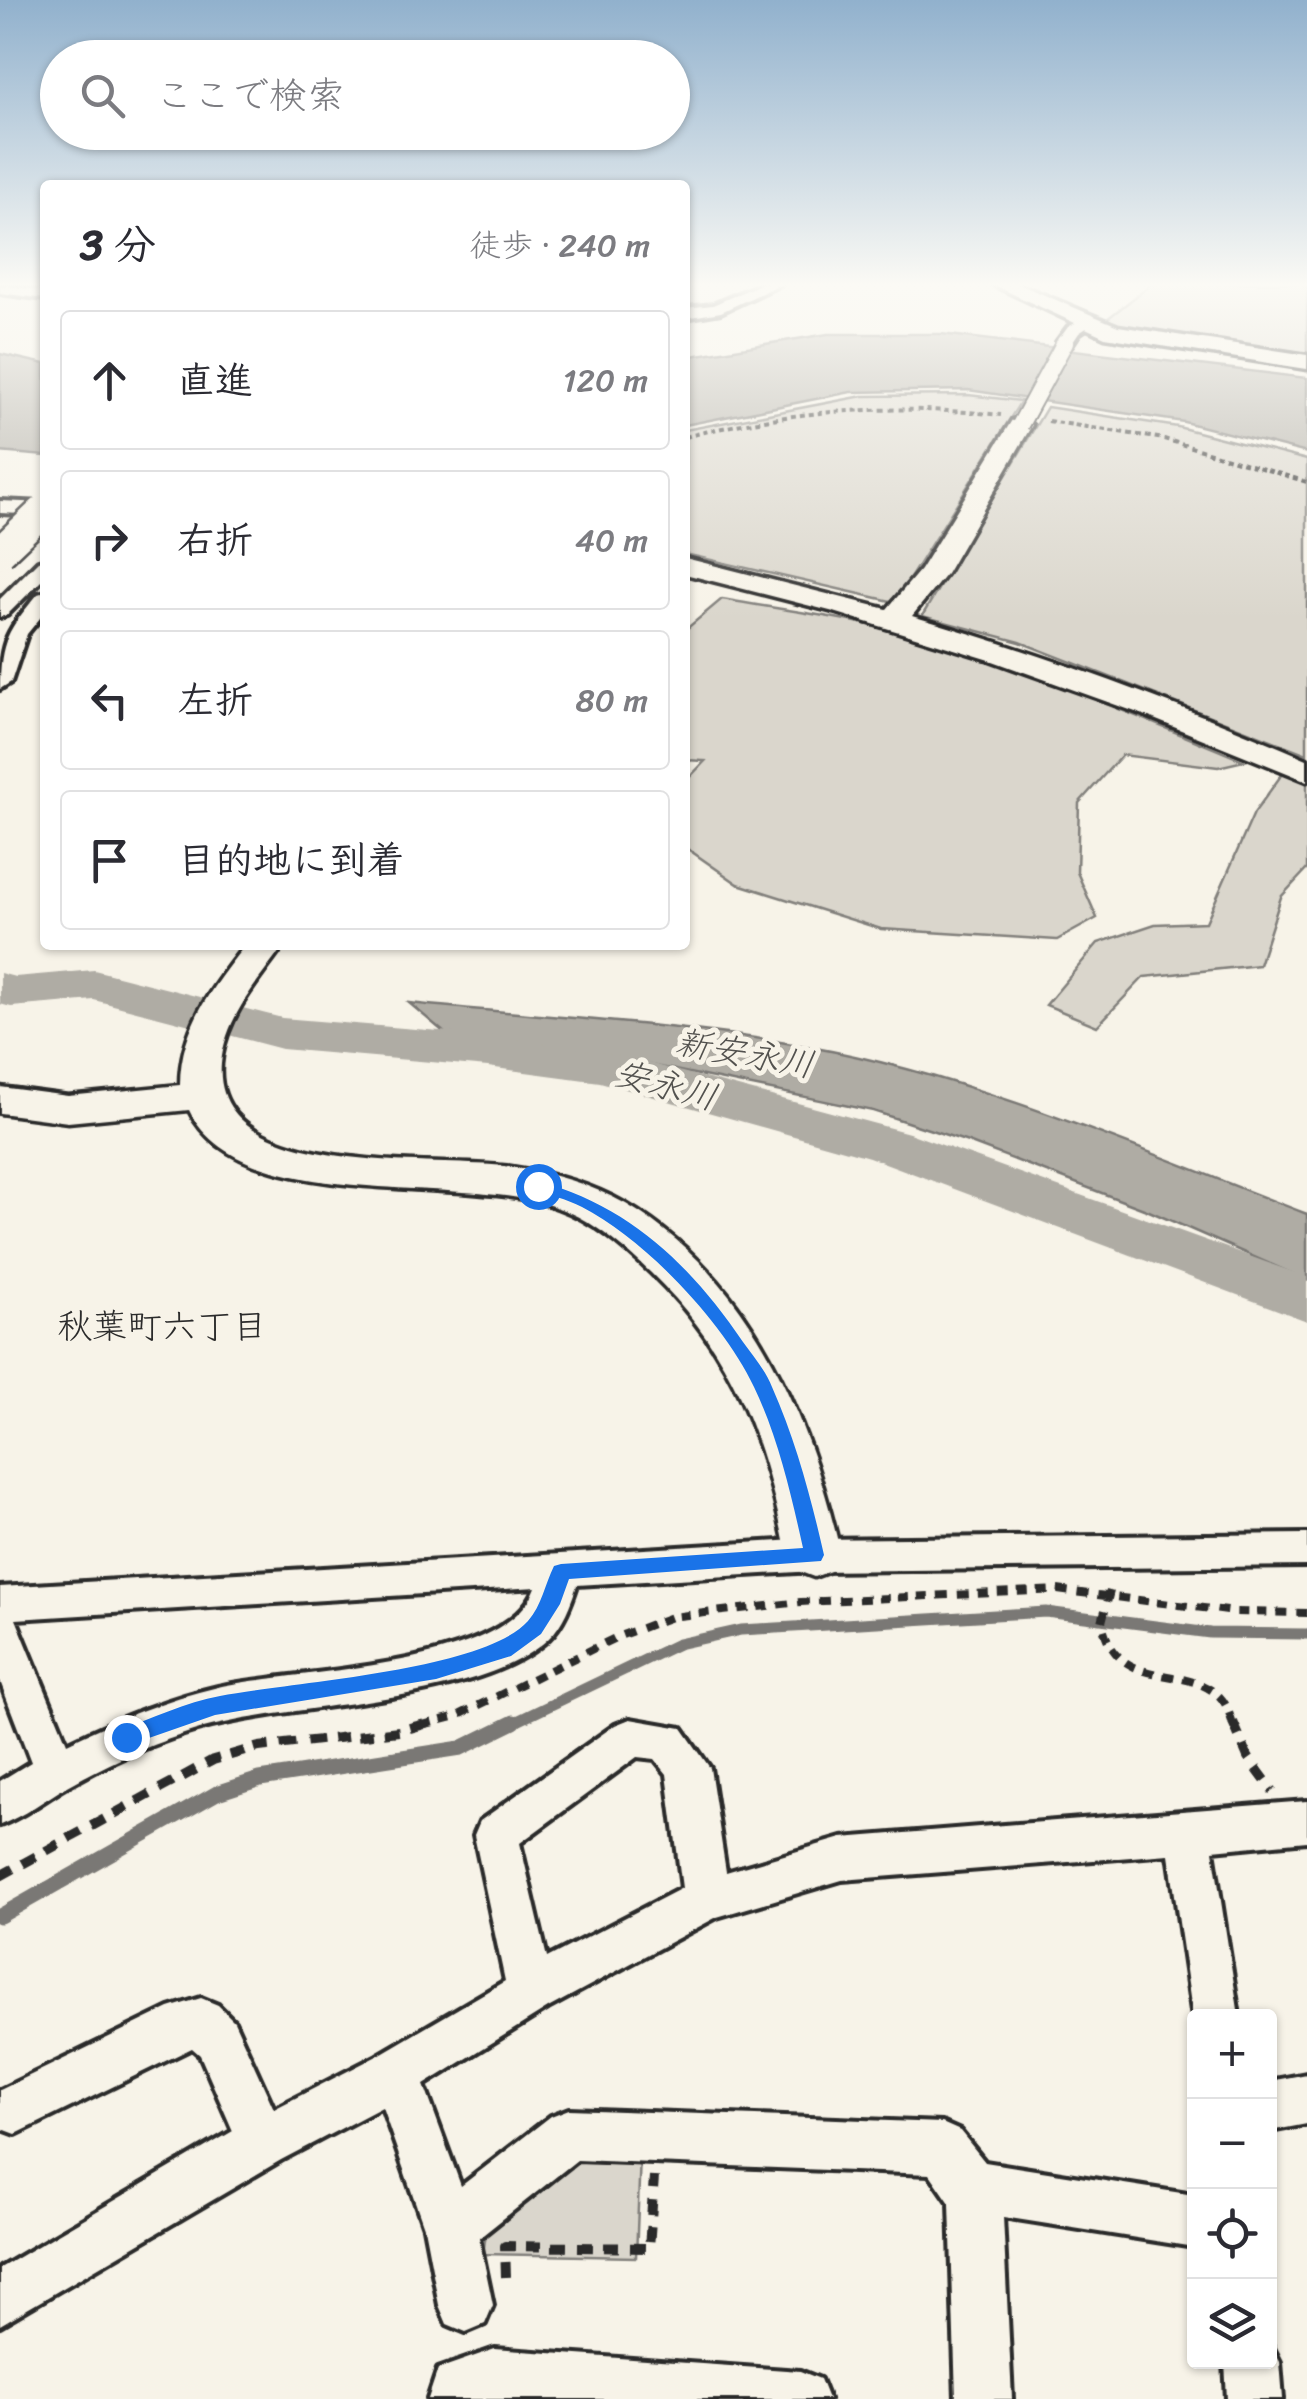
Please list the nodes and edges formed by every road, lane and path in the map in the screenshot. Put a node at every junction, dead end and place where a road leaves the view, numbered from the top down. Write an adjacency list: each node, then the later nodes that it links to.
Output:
1 (1037, 395): 2 (street, bridge)
2 (1020, 426): 13 (street)
3 (0, 507): 4 (street)
4 (40, 509)
5 (40, 514): 8 (street, bridge)
6 (0, 532): 7 (street)
7 (40, 536)
8 (0, 552)
9 (690, 567): 13 (street)
10 (40, 570): 12 (street)
11 (40, 604): 14 (street)
12 (0, 611)
13 (894, 619): 15 (street)
14 (0, 682)
15 (1307, 771)
16 (261, 950): 17 (street)
17 (202, 1096): 18 (street); 20 (street)
18 (0, 1100)
19 (1307, 1550): 20 (street)
20 (814, 1555): 21 (street)
21 (561, 1572): 23 (street); 26 (street)
22 (1107, 1594): 24 (path); 28 (path); 30 (path)
23 (0, 1602)
24 (1307, 1613)
25 (0, 1627): 26 (street)
26 (55, 1769): 27 (street)
27 (0, 1805)
28 (1302, 1821): 29 (street)
29 (1188, 1832): 31 (street); 33 (street)
30 (0, 1876)
31 (707, 1899): 32 (street); 32 (street)
32 (531, 1992): 34 (street)
33 (1214, 2009)
34 (395, 2074): 39 (street); 42 (street)
35 (1307, 2099): 36 (street)
36 (1277, 2105)
37 (16, 2109): 39 (street)
38 (656, 2136): 40 (street); 42 (street); 43 (path)
39 (262, 2142): 44 (street)
40 (970, 2186): 41 (street); 49 (street)
41 (1187, 2220)
42 (450, 2227): 45 (street)
43 (505, 2246)
44 (0, 2298)
45 (466, 2305)
46 (1253, 2369): 50 (street)
47 (456, 2399): 48 (street)
48 (800, 2399)
49 (984, 2399)
50 (1256, 2399)

